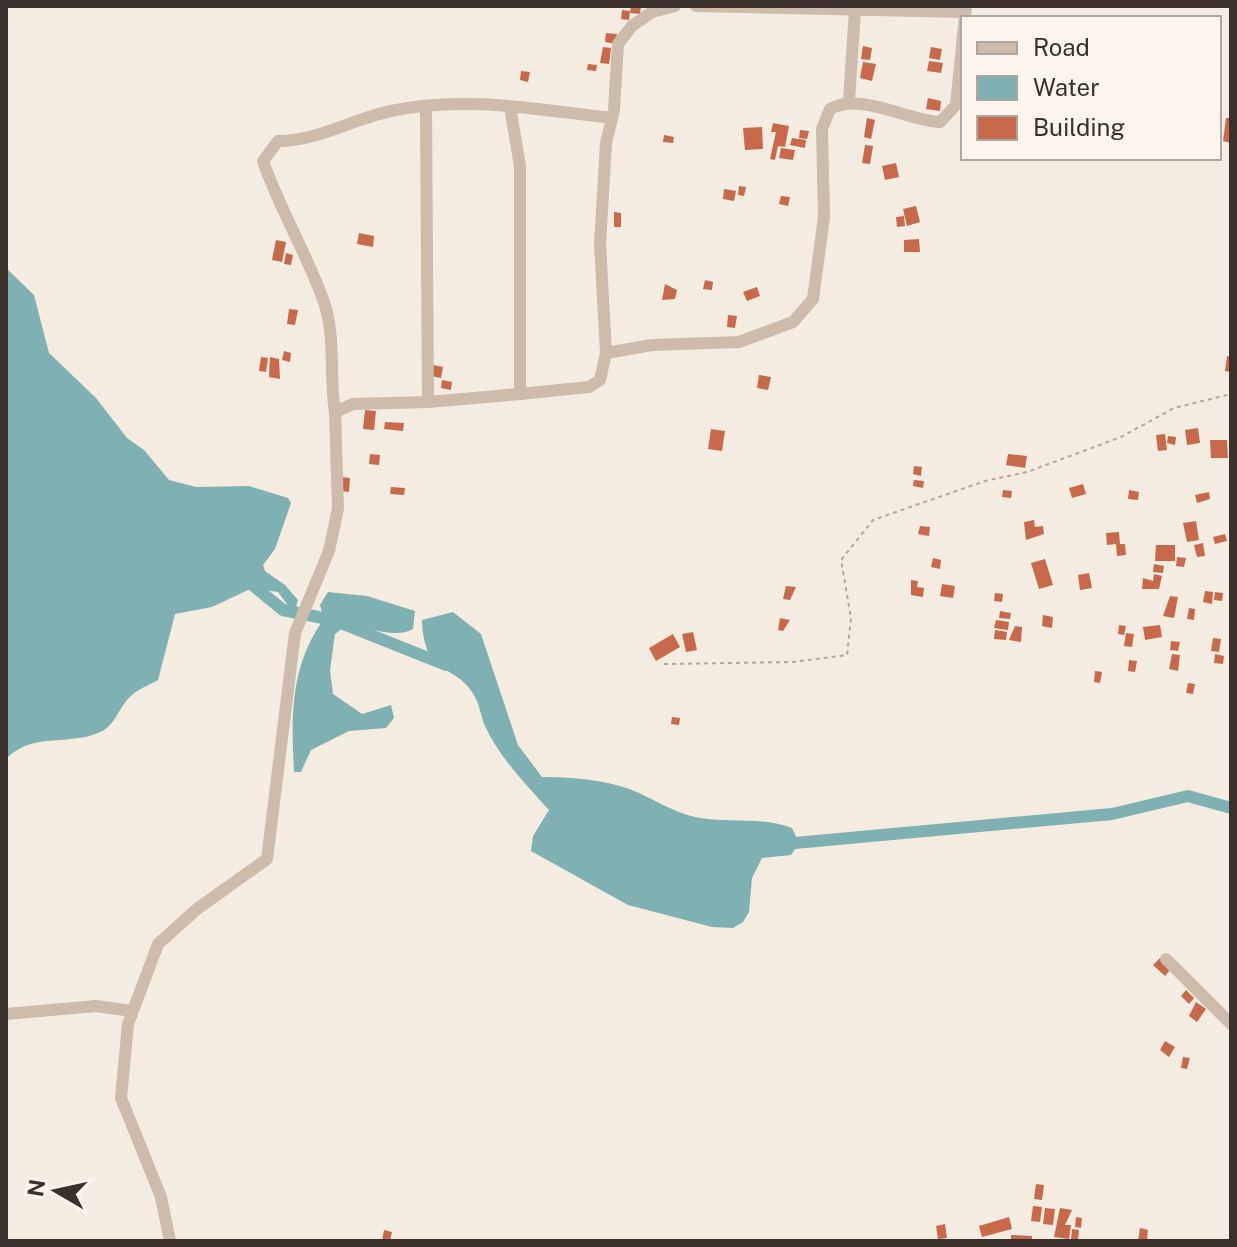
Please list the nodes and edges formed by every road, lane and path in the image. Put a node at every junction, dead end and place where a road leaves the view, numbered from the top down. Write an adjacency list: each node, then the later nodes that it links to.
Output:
1 (675, 6): 10 (street)
2 (696, 6): 5 (street)
3 (875, 9): 4 (street); 5 (street)
4 (965, 9)
5 (855, 10): 7 (street)
6 (961, 52): 7 (street)
7 (849, 101): 11 (street)
8 (426, 107): 9 (street); 14 (street); 15 (street)
9 (510, 107): 10 (street); 12 (street)
10 (612, 118): 11 (street)
11 (606, 353): 12 (street)
12 (520, 394): 14 (street)
13 (1231, 394): 16 (path)
14 (428, 402): 15 (street)
15 (335, 412): 18 (street)
16 (664, 664)
17 (1166, 959): 20 (street)
18 (132, 1011): 19 (street); 21 (street)
19 (6, 1014)
20 (1231, 1024)
21 (170, 1241)

